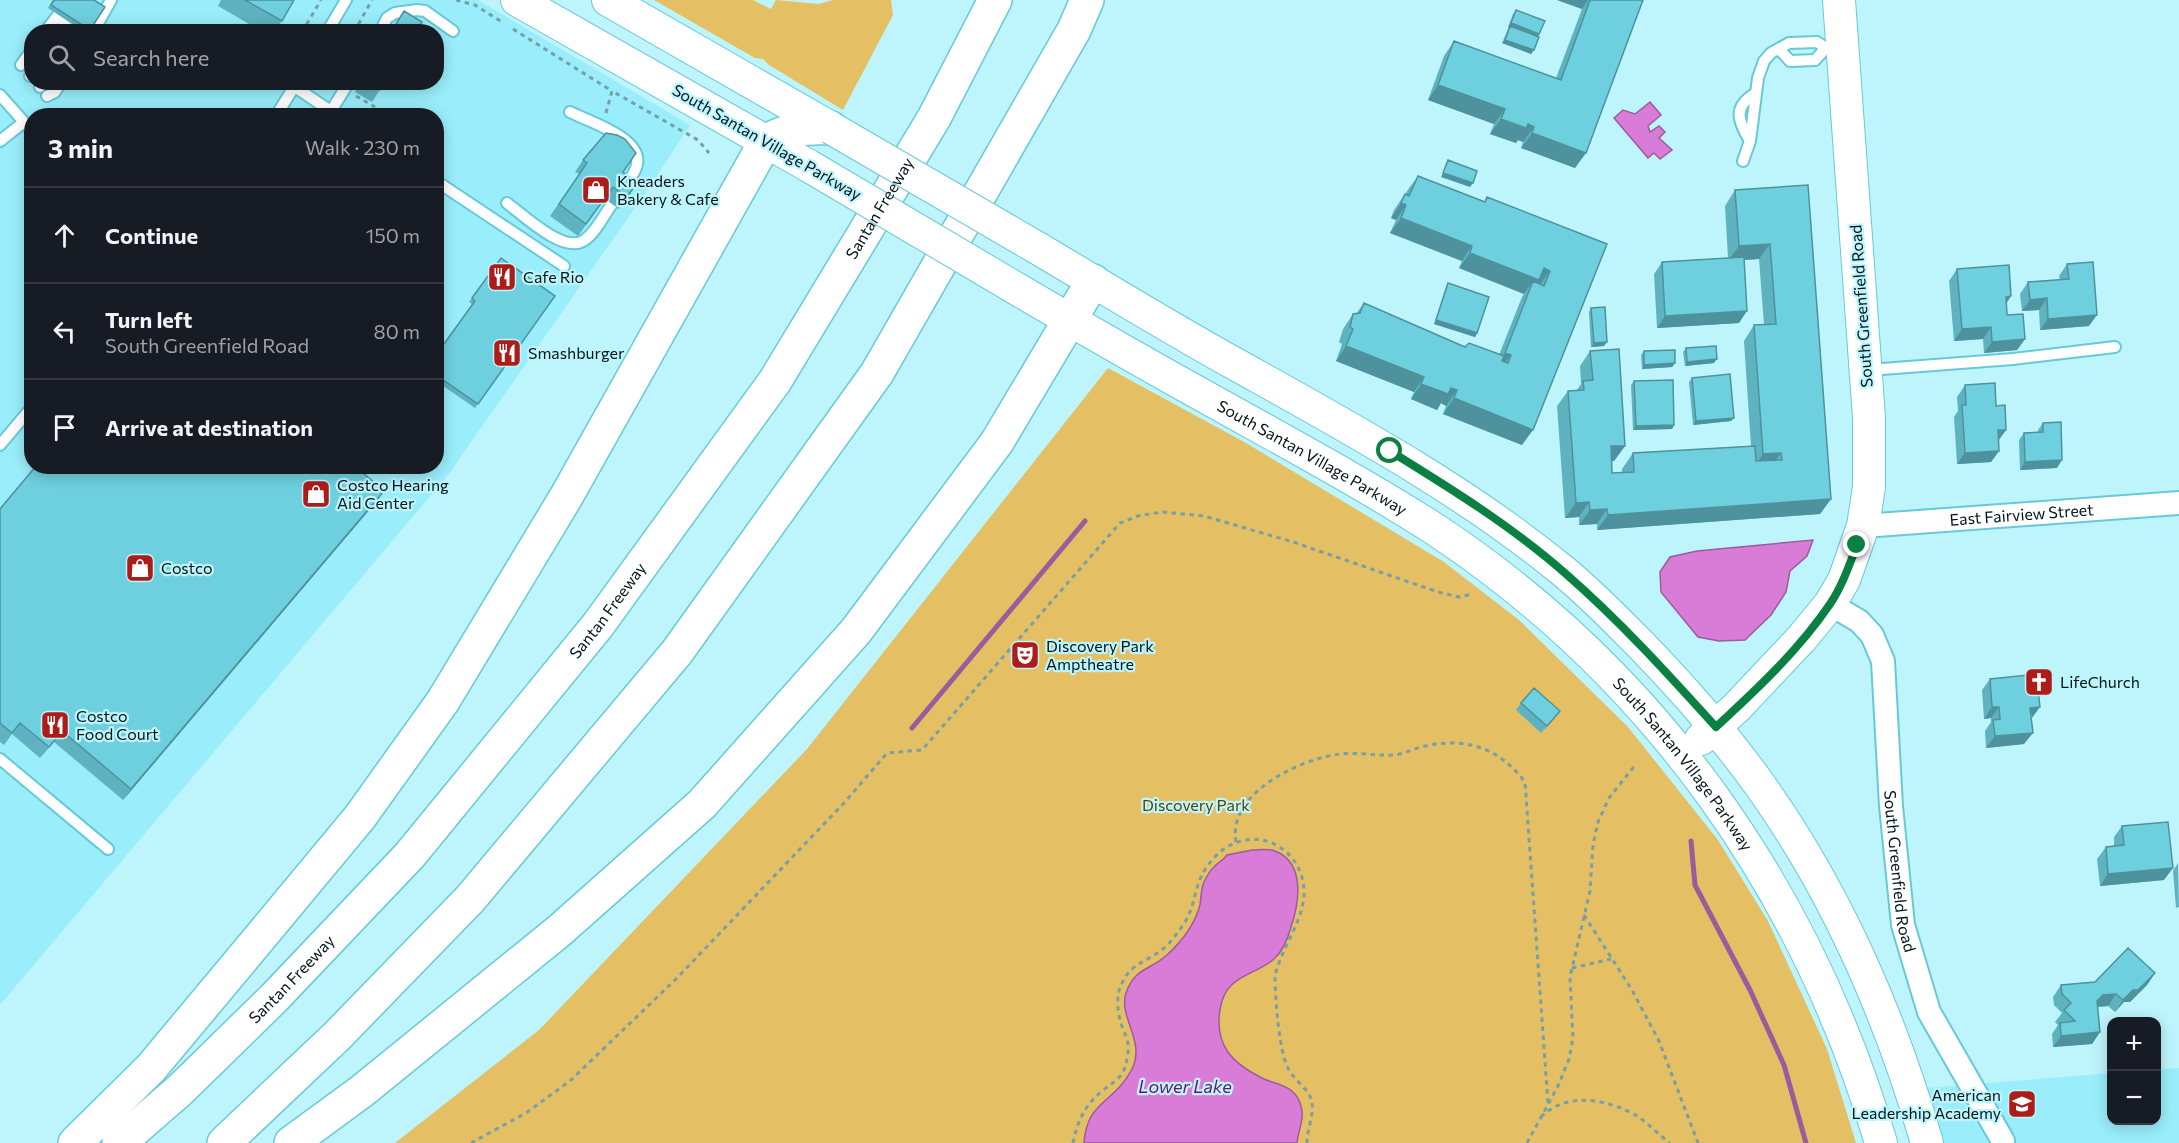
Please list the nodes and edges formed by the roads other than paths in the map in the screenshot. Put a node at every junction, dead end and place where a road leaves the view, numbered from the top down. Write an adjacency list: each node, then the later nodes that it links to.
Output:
1 (111, 0): 8 (lane)
2 (346, 0): 9 (lane)
3 (517, 0): 30 (main road, South Santan Village Parkway)
4 (608, 0): 27 (main road)
5 (995, 0): 52 (highway, Santan Freeway)
6 (1087, 0): 53 (highway)
7 (1839, 0): 14 (main road, South Greenfield Road)
8 (98, 24)
9 (332, 24)
10 (384, 24): 11 (lane)
11 (443, 24)
12 (444, 25): 13 (lane)
13 (453, 31)
14 (1834, 47): 15 (lane); 15 (lane); 40 (main road, South Greenfield Road)
15 (1779, 49): 31 (lane)
16 (24, 61): 17 (lane)
17 (21, 65)
18 (293, 90): 22 (lane)
19 (303, 90): 23 (lane)
20 (347, 90): 24 (lane)
21 (0, 95): 26 (lane)
22 (281, 108)
23 (327, 108)
24 (337, 108)
25 (570, 112): 33 (lane)
26 (24, 122)
27 (831, 128): 30 (highway); 37 (main road, bridge)
28 (24, 129): 29 (lane)
29 (0, 141)
30 (766, 141): 38 (main road, South Santan Village Parkway, bridge); 51 (highway)
31 (1743, 161)
32 (444, 186): 36 (lane)
33 (622, 189)
34 (507, 203): 35 (lane)
35 (612, 204)
36 (564, 266)
37 (1093, 281): 38 (highway); 46 (main road)
38 (1070, 320): 47 (main road, South Santan Village Parkway); 54 (highway)
39 (2115, 347): 40 (lane)
40 (1865, 370): 44 (main road, South Greenfield Road)
41 (24, 416): 42 (lane)
42 (0, 445)
43 (2179, 503): 44 (street, East Fairview Street)
44 (1863, 525): 45 (main road, South Greenfield Road)
45 (1830, 604): 46 (main road, South Greenfield Road); 50 (street, South Greenfield Road)
46 (1716, 727): 47 (main road, South Greenfield Road); 56 (main road)
47 (1682, 754): 55 (main road, South Santan Village Parkway)
48 (0, 759): 49 (lane)
49 (108, 849)
50 (2003, 1141)
51 (75, 1143)
52 (119, 1143)
53 (224, 1143)
54 (291, 1143)
55 (1881, 1143)
56 (1926, 1143)

